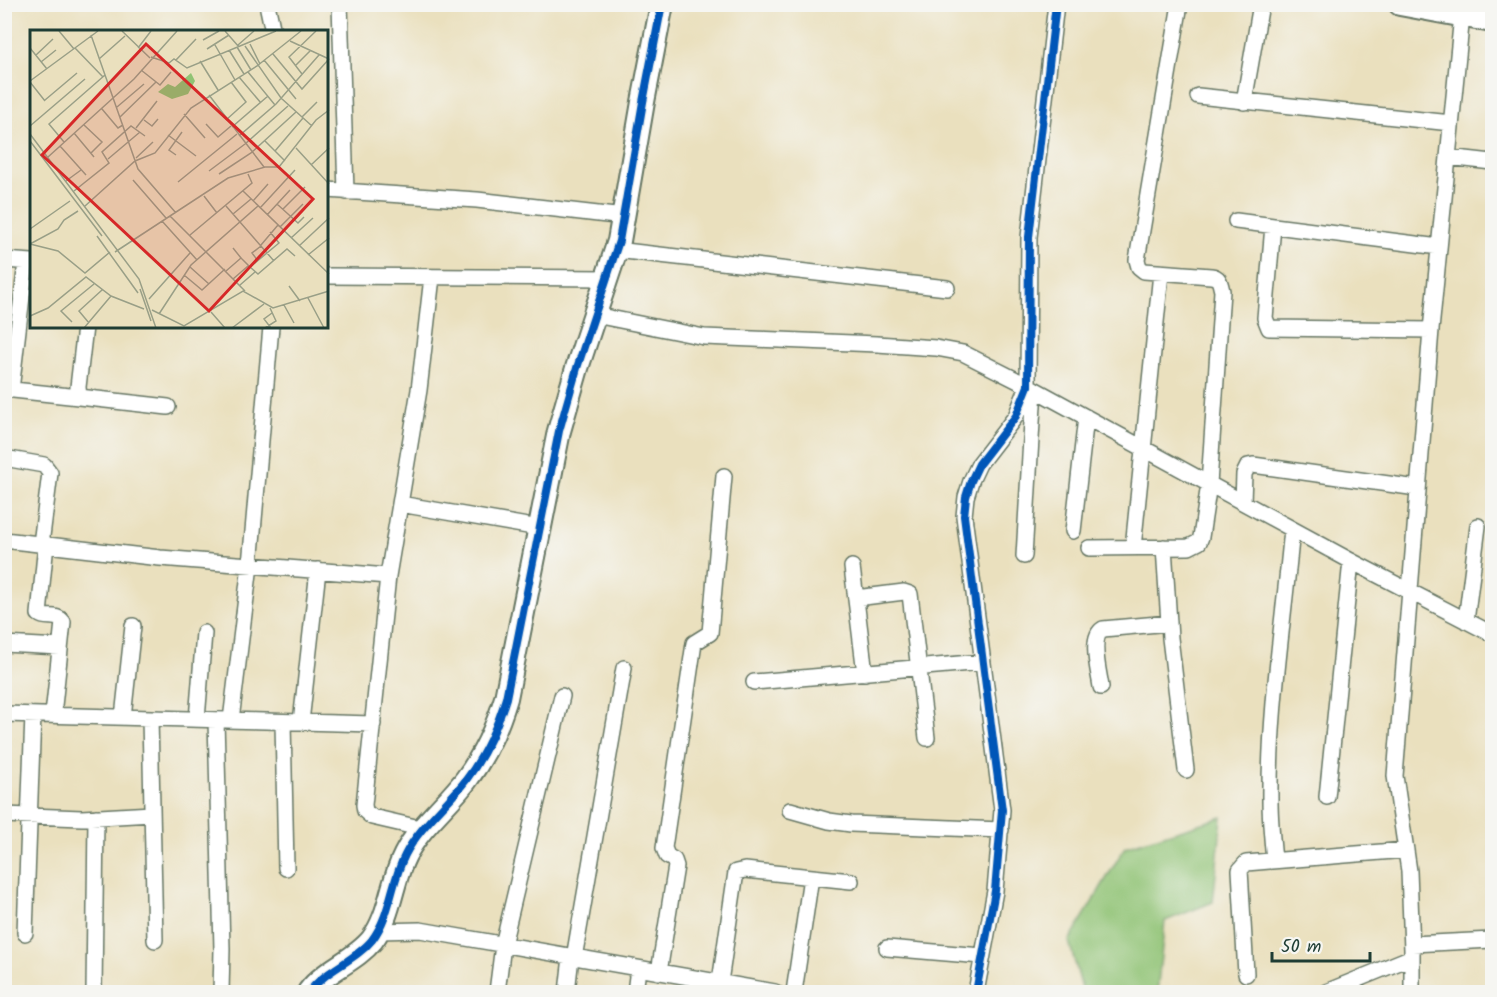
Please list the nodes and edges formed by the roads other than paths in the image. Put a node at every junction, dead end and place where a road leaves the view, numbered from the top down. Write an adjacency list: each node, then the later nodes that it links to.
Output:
1 (267, 4): 10 (street)
2 (340, 4): 17 (street)
3 (662, 4): 18 (street)
4 (1056, 4): 34 (street)
5 (1180, 4): 25 (street)
6 (1262, 4): 12 (street)
7 (1400, 4): 8 (street)
8 (1462, 15): 9 (street); 13 (street)
9 (1492, 21)
10 (273, 30)
11 (1198, 96): 12 (street)
12 (1244, 102): 13 (street)
13 (1451, 123): 14 (street)
14 (1448, 157): 15 (street); 21 (street)
15 (1492, 162)
16 (328, 190): 17 (street)
17 (346, 192): 18 (street)
18 (624, 218): 22 (street)
19 (1236, 221): 20 (street)
20 (1273, 226): 21 (street); 33 (street)
21 (1439, 247): 33 (street)
22 (616, 250): 28 (street); 29 (street)
23 (4, 260): 24 (street)
24 (29, 262): 35 (street)
25 (1161, 273): 39 (street); 42 (street)
26 (328, 276): 27 (street)
27 (432, 277): 28 (street); 45 (street)
28 (608, 278): 30 (street)
29 (947, 288)
30 (595, 315): 34 (street); 47 (street)
31 (85, 328): 36 (street)
32 (271, 328): 57 (street)
33 (1431, 330): 43 (street)
34 (1031, 387): 38 (street); 55 (street); 70 (street)
35 (8, 390): 36 (street)
36 (80, 397): 37 (street)
37 (168, 407)
38 (1086, 417): 39 (street); 49 (street)
39 (1142, 448): 42 (street); 54 (street)
40 (4, 458): 51 (street)
41 (724, 476): 112 (street)
42 (1209, 484): 44 (street); 52 (street)
43 (1417, 488): 44 (street); 61 (street)
44 (1243, 502): 48 (street)
45 (400, 504): 47 (street); 60 (street)
46 (1478, 526): 63 (street)
47 (539, 528): 95 (street)
48 (1293, 529): 56 (street); 98 (street)
49 (1073, 531)
50 (4, 540): 51 (street)
51 (43, 544): 57 (street); 69 (street)
52 (1164, 547): 54 (street); 64 (street)
53 (1089, 548): 54 (street)
54 (1133, 548)
55 (1024, 556)
56 (1351, 561): 61 (street); 89 (street)
57 (250, 565): 59 (street); 83 (street)
58 (852, 567): 62 (street)
59 (318, 570): 60 (street); 85 (street)
60 (388, 576): 86 (street)
61 (1409, 591): 63 (street); 97 (street)
62 (856, 598): 72 (street); 73 (street)
63 (1466, 621): 67 (street)
64 (1169, 623): 75 (street); 88 (street)
65 (133, 626): 80 (street)
66 (204, 633): 82 (street)
67 (1492, 634)
68 (4, 644): 69 (street)
69 (60, 647): 79 (street)
70 (982, 662): 72 (street); 96 (street)
71 (624, 668): 110 (street)
72 (919, 668): 73 (street); 87 (street)
73 (865, 673): 74 (street)
74 (754, 682)
75 (1101, 687)
76 (562, 696): 106 (street)
77 (4, 714): 78 (street)
78 (33, 715): 79 (street); 93 (street)
79 (53, 716): 80 (street)
80 (123, 717): 81 (street)
81 (150, 718): 82 (street); 91 (street)
82 (197, 719): 83 (street)
83 (223, 720): 84 (street); 117 (street)
84 (283, 722): 85 (street); 99 (street)
85 (301, 722): 86 (street)
86 (373, 724): 95 (street)
87 (927, 738)
88 (1186, 770)
89 (1327, 797)
90 (790, 810): 96 (street)
91 (152, 814): 94 (street); 104 (street)
92 (4, 815): 93 (street)
93 (30, 815): 94 (street); 103 (street)
94 (96, 817): 116 (street)
95 (424, 829): 102 (street)
96 (1001, 830): 109 (street)
97 (1406, 850): 98 (street); 108 (street)
98 (1274, 860): 113 (street)
99 (286, 868)
100 (811, 877): 101 (street); 114 (street); 122 (street)
101 (851, 882)
102 (378, 931): 106 (street); 118 (street)
103 (25, 933)
104 (155, 940)
105 (1492, 940): 108 (street)
106 (503, 945): 110 (street); 119 (street)
107 (887, 948): 109 (street)
108 (1412, 950): 124 (street); 125 (street)
109 (982, 956): 123 (street)
110 (572, 958): 111 (street); 120 (street)
111 (638, 969): 112 (street); 121 (street)
112 (659, 972): 114 (street)
113 (1246, 974)
114 (713, 985): 115 (street)
115 (773, 992)
116 (93, 993)
117 (221, 993)
118 (309, 993)
119 (497, 993)
120 (567, 993)
121 (635, 993)
122 (794, 993)
123 (976, 993)
124 (1326, 993)
125 (1412, 993)

